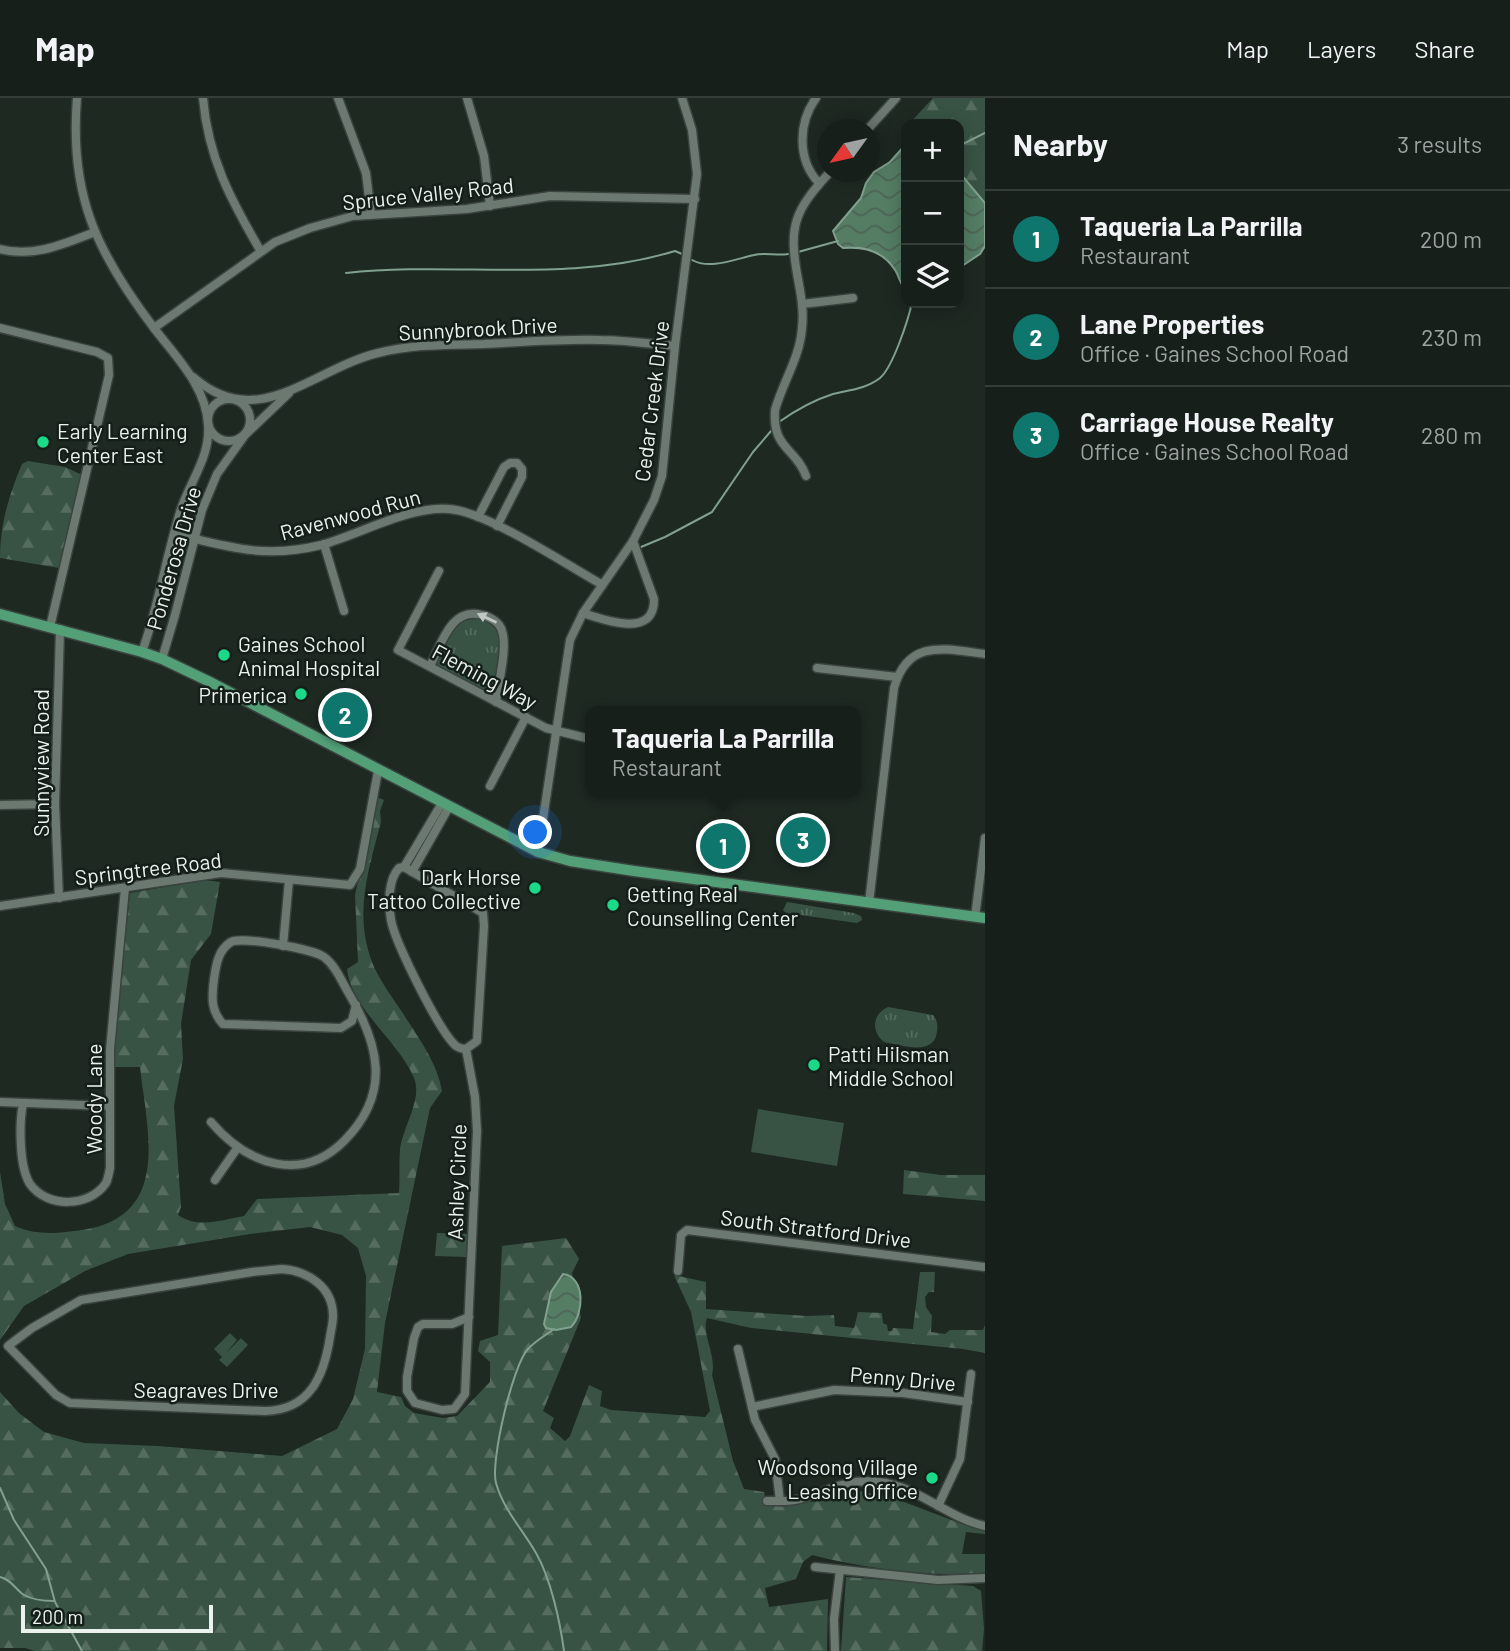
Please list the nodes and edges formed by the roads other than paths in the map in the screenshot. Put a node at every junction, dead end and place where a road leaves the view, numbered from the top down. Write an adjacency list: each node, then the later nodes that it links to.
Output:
1 (77, 98): 13 (street, Ponderosa Drive)
2 (203, 98): 15 (street)
3 (338, 98): 12 (street)
4 (467, 98): 11 (street)
5 (682, 98): 10 (street, Cedar Creek Drive)
6 (816, 98): 9 (street)
7 (895, 98): 8 (street)
8 (877, 119)
9 (819, 183): 17 (street)
10 (695, 199): 11 (street, Spruce Valley Road); 20 (street, Cedar Creek Drive)
11 (490, 206): 12 (street, Spruce Valley Road)
12 (371, 214): 15 (street, Spruce Valley Road)
13 (95, 232): 14 (street); 19 (street, Ponderosa Drive)
14 (0, 249)
15 (260, 250): 19 (street, Spruce Valley Road)
16 (853, 298): 17 (street)
17 (802, 304): 26 (street)
18 (0, 328): 38 (street, Sunnyview Road)
19 (154, 328): 21 (street, Ponderosa Drive)
20 (675, 346): 22 (street, Sunnybrook Drive); 31 (street, Cedar Creek Drive)
21 (188, 372): 23 (street, Ponderosa Drive); 24 (street, Ponderosa Drive)
22 (292, 391): 23 (street, Sunnybrook Drive); 25 (street, Sunnybrook Drive)
23 (234, 400): 24 (street); 25 (street)
24 (208, 422): 25 (street); 29 (street, Ponderosa Drive)
25 (245, 435): 30 (street, Ponderosa Drive)
26 (806, 477)
27 (478, 517): 28 (street, Ravenwood Run); 28 (street); 32 (street, Ravenwood Run)
28 (497, 526): 34 (street, Ravenwood Run)
29 (174, 534): 30 (street, Ravenwood Run); 39 (street, Ponderosa Drive)
30 (194, 539): 32 (street, Ravenwood Run); 41 (street, Ponderosa Drive)
31 (633, 541): 34 (street, Cedar Creek Drive); 36 (street)
32 (324, 544): 35 (street)
33 (439, 571): 42 (street, Fleming Way)
34 (601, 584): 36 (street, Cedar Creek Drive)
35 (344, 611)
36 (583, 613): 47 (street, Cedar Creek Drive)
37 (0, 614): 38 (main road)
38 (55, 628): 39 (main road); 51 (street, Sunnyview Road)
39 (142, 652): 41 (main road)
40 (985, 654): 44 (street)
41 (162, 659): 49 (main road)
42 (430, 666): 45 (street, Fleming Way); 45 (street, one-way to 42)
43 (817, 668): 44 (street)
44 (897, 677): 60 (street)
45 (496, 702): 46 (street, Fleming Way)
46 (526, 717): 47 (street, Fleming Way); 50 (street)
47 (557, 732): 48 (street, Fleming Way); 55 (street, Cedar Creek Drive)
48 (585, 737)
49 (378, 771): 53 (main road); 57 (street, Springtree Road)
50 (490, 786)
51 (55, 804): 52 (street); 59 (street, Sunnyview Road)
52 (0, 805)
53 (446, 805): 55 (main road); 56 (street)
54 (985, 838): 62 (street)
55 (538, 852): 60 (main road)
56 (408, 869): 65 (street); 65 (street)
57 (289, 880): 58 (street, Springtree Road); 63 (street)
58 (125, 888): 59 (street, Springtree Road); 68 (street, Woody Lane)
59 (59, 898): 61 (street, Springtree Road)
60 (869, 903): 62 (main road)
61 (0, 906)
62 (980, 917)
63 (283, 946): 64 (street); 64 (street)
64 (356, 1005): 70 (street)
65 (466, 1049): 74 (street, Ashley Circle)
66 (0, 1102): 67 (street)
67 (23, 1104): 68 (street); 68 (street, Woody Lane)
68 (109, 1106)
69 (211, 1122): 70 (street)
70 (238, 1147): 71 (street)
71 (215, 1180)
72 (985, 1267): 73 (street, South Stratford Drive)
73 (678, 1271)
74 (468, 1317): 74 (street, Ashley Circle)
75 (4, 1348): 75 (street, Seagraves Drive)
76 (738, 1349): 79 (street)
77 (971, 1374): 78 (street)
78 (968, 1402): 79 (street, Penny Drive); 82 (street)
79 (752, 1407): 81 (street)
80 (767, 1501): 81 (street)
81 (780, 1501): 82 (street)
82 (938, 1506): 83 (street)
83 (985, 1526)
84 (816, 1567): 85 (street)
85 (840, 1570): 86 (street); 87 (street)
86 (985, 1578)
87 (835, 1651)

